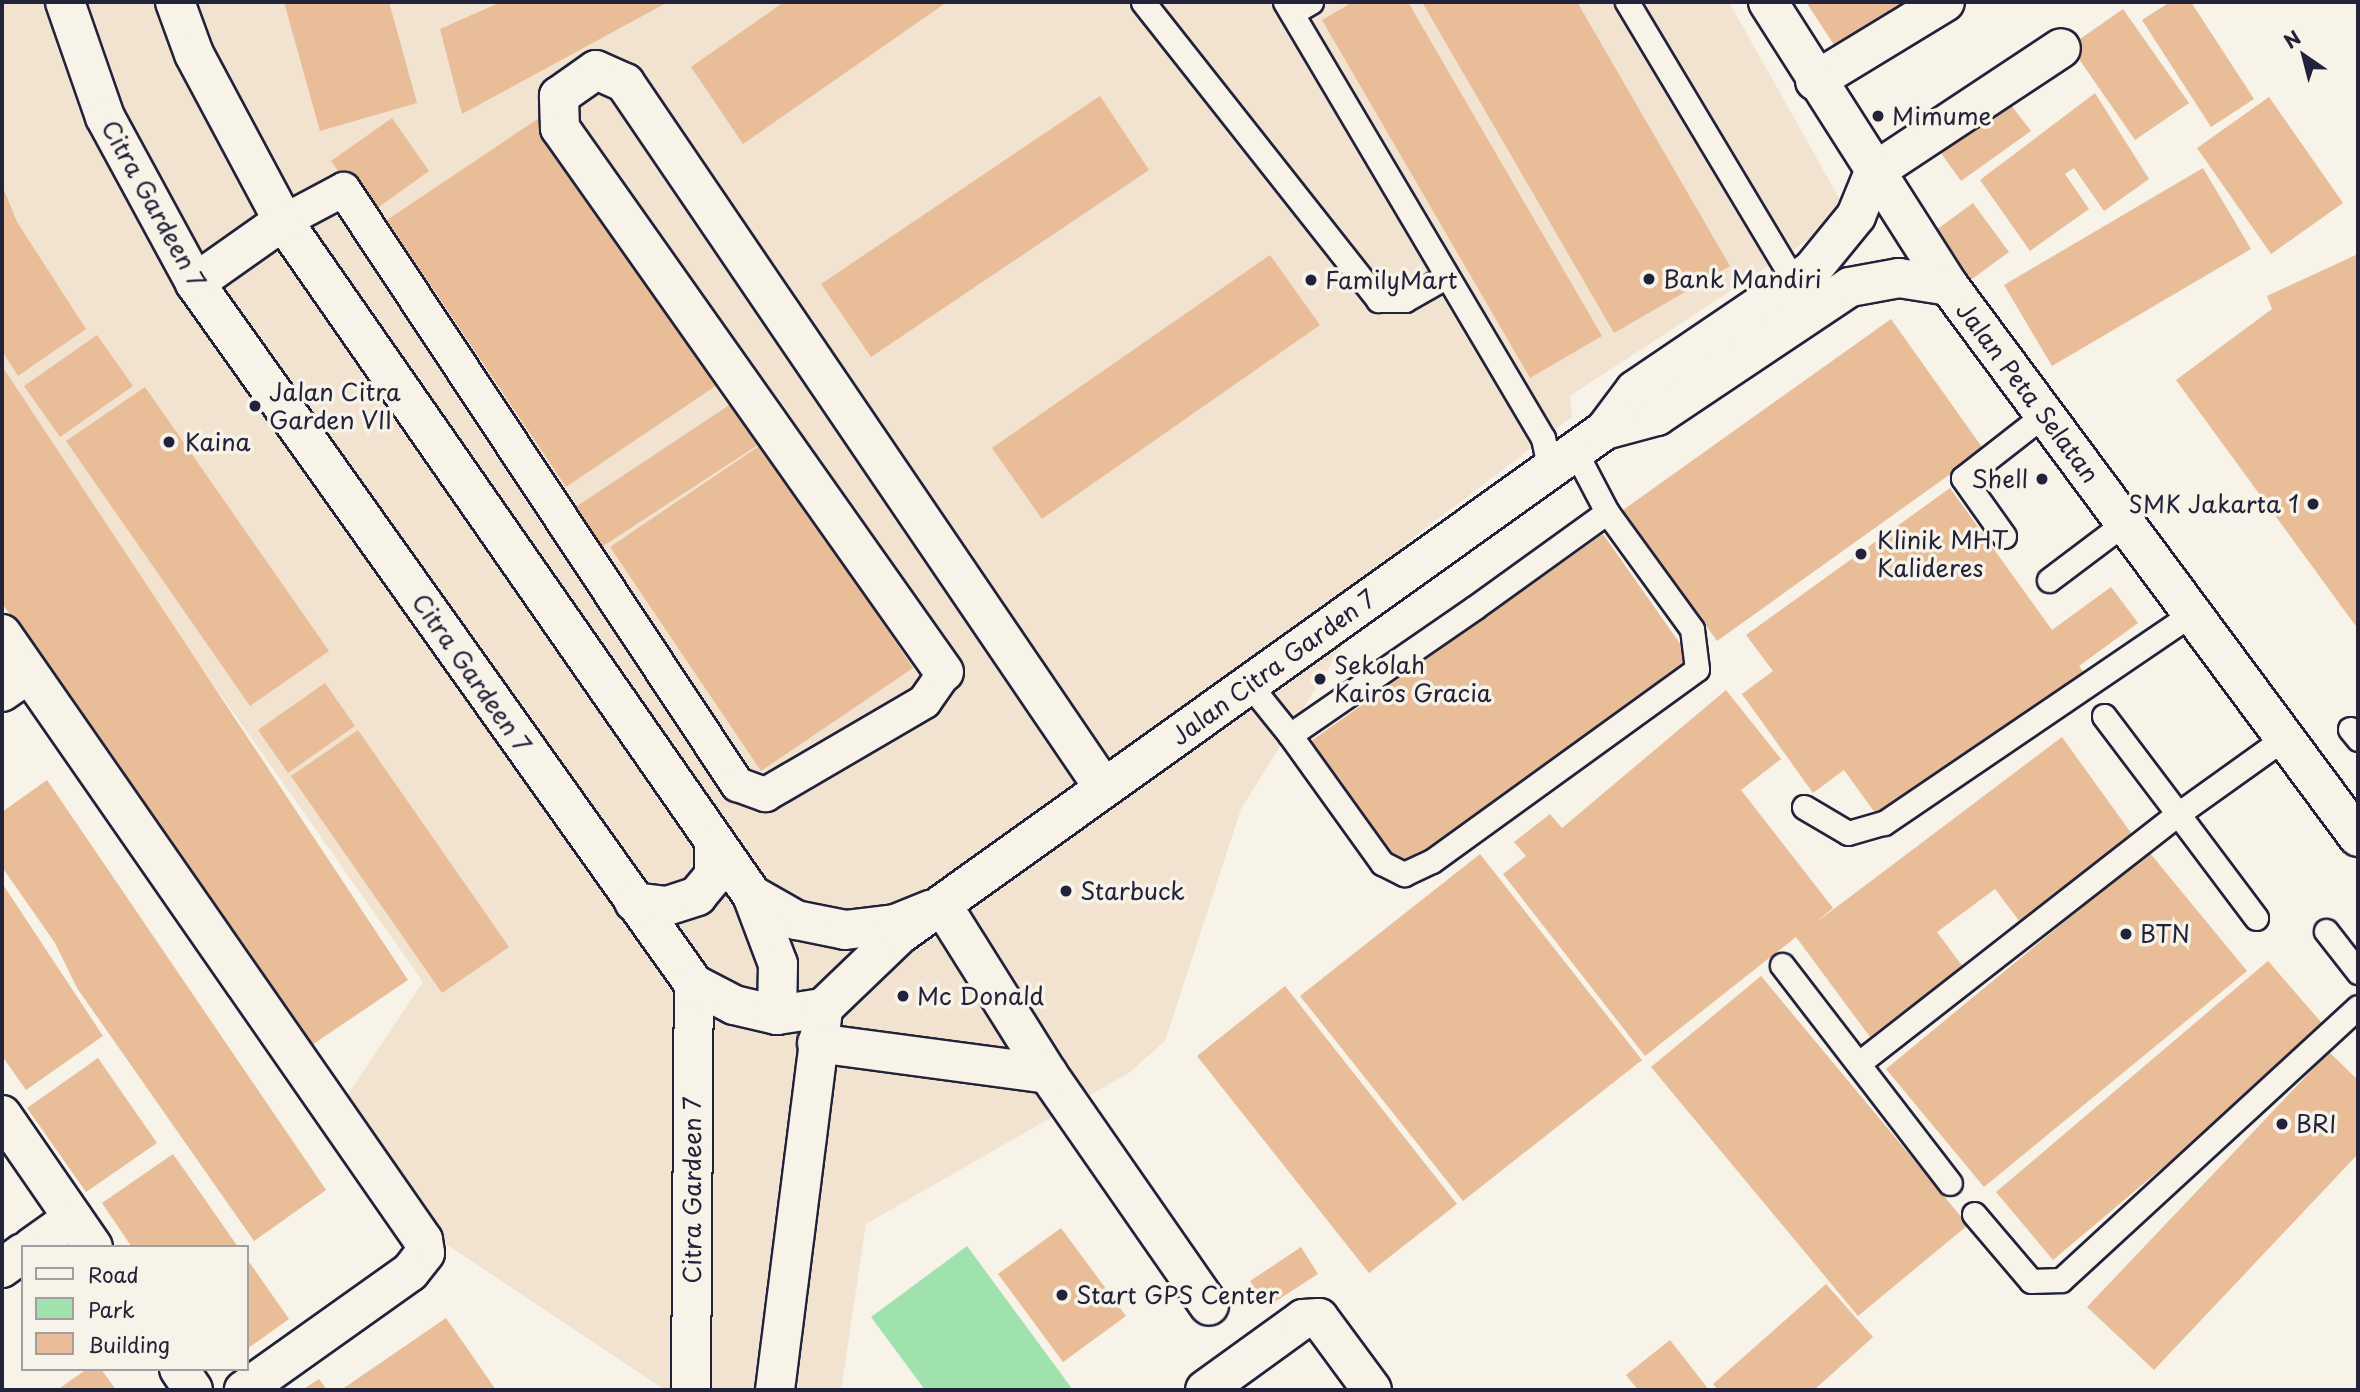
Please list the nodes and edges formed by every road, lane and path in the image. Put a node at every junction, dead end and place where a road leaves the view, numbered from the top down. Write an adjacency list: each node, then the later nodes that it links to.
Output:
1 (65, 2): 13 (street, Citra Gardeen 7)
2 (175, 2): 11 (street)
3 (1143, 2): 12 (lane)
4 (1626, 2): 14 (lane)
5 (1768, 2): 9 (street, Jalan Peta Selatan)
6 (1945, 2): 9 (street)
7 (1296, 5): 12 (lane)
8 (2061, 48): 10 (street)
9 (1815, 81): 10 (street, Jalan Peta Selatan)
10 (1874, 172): 14 (street, Jalan Citra Garden 7); 15 (street, Jalan Peta Selatan)
11 (283, 221): 13 (street); 25 (street); 35 (street)
12 (1447, 276): 18 (lane)
13 (195, 283): 37 (street, Citra Gardeen 7)
14 (1795, 283): 17 (street, Jalan Citra Garden 7)
15 (1949, 286): 16 (street, Jalan Peta Selatan); 17 (street, Jalan Citra Garden 7)
16 (2045, 414): 20 (street, Jalan Peta Selatan); 21 (lane)
17 (1590, 441): 18 (street, Jalan Citra Garden 7); 19 (lane)
18 (1536, 477): 27 (street, Jalan Citra Garden 7)
19 (1607, 512): 29 (lane); 29 (lane)
20 (2126, 522): 22 (lane); 23 (street, Jalan Peta Selatan)
21 (2004, 536)
22 (2049, 580)
23 (2193, 613): 30 (street, Jalan Peta Selatan); 32 (lane)
24 (2, 635): 26 (street)
25 (944, 671): 31 (street)
26 (15, 683): 59 (street)
27 (1249, 684): 29 (lane); 31 (street, Jalan Citra Garden 7)
28 (2104, 716): 33 (lane)
29 (1290, 735)
30 (2284, 738): 33 (lane); 34 (street, Jalan Peta Selatan)
31 (1104, 788): 38 (street, Jalan Citra Garden 7)
32 (1804, 807)
33 (2178, 814): 39 (lane); 47 (lane)
34 (2358, 837)
35 (714, 841): 36 (street); 37 (street)
36 (752, 895): 38 (street, Jalan Citra Garden 7); 45 (street)
37 (634, 902): 43 (street, Citra Gardeen 7)
38 (942, 905): 46 (street, Jalan Citra Garden 7); 48 (street)
39 (2256, 918)
40 (2326, 931): 42 (lane)
41 (1782, 965): 47 (lane)
42 (2358, 972)
43 (694, 984): 45 (street); 60 (street, Citra Gardeen 7)
44 (2358, 1007): 51 (lane)
45 (777, 1015): 46 (street)
46 (820, 1026): 48 (street); 61 (street)
47 (1859, 1063): 50 (lane)
48 (1048, 1074): 56 (street)
49 (2, 1115): 52 (street)
50 (1950, 1183)
51 (1975, 1214)
52 (83, 1232): 53 (street)
53 (39, 1245)
54 (21, 1254): 55 (street)
55 (2, 1268)
56 (1209, 1306)
57 (179, 1371): 58 (street)
58 (193, 1390)
59 (244, 1390)
60 (691, 1390)
61 (775, 1390)
62 (1205, 1390): 63 (street)
63 (1372, 1390)

